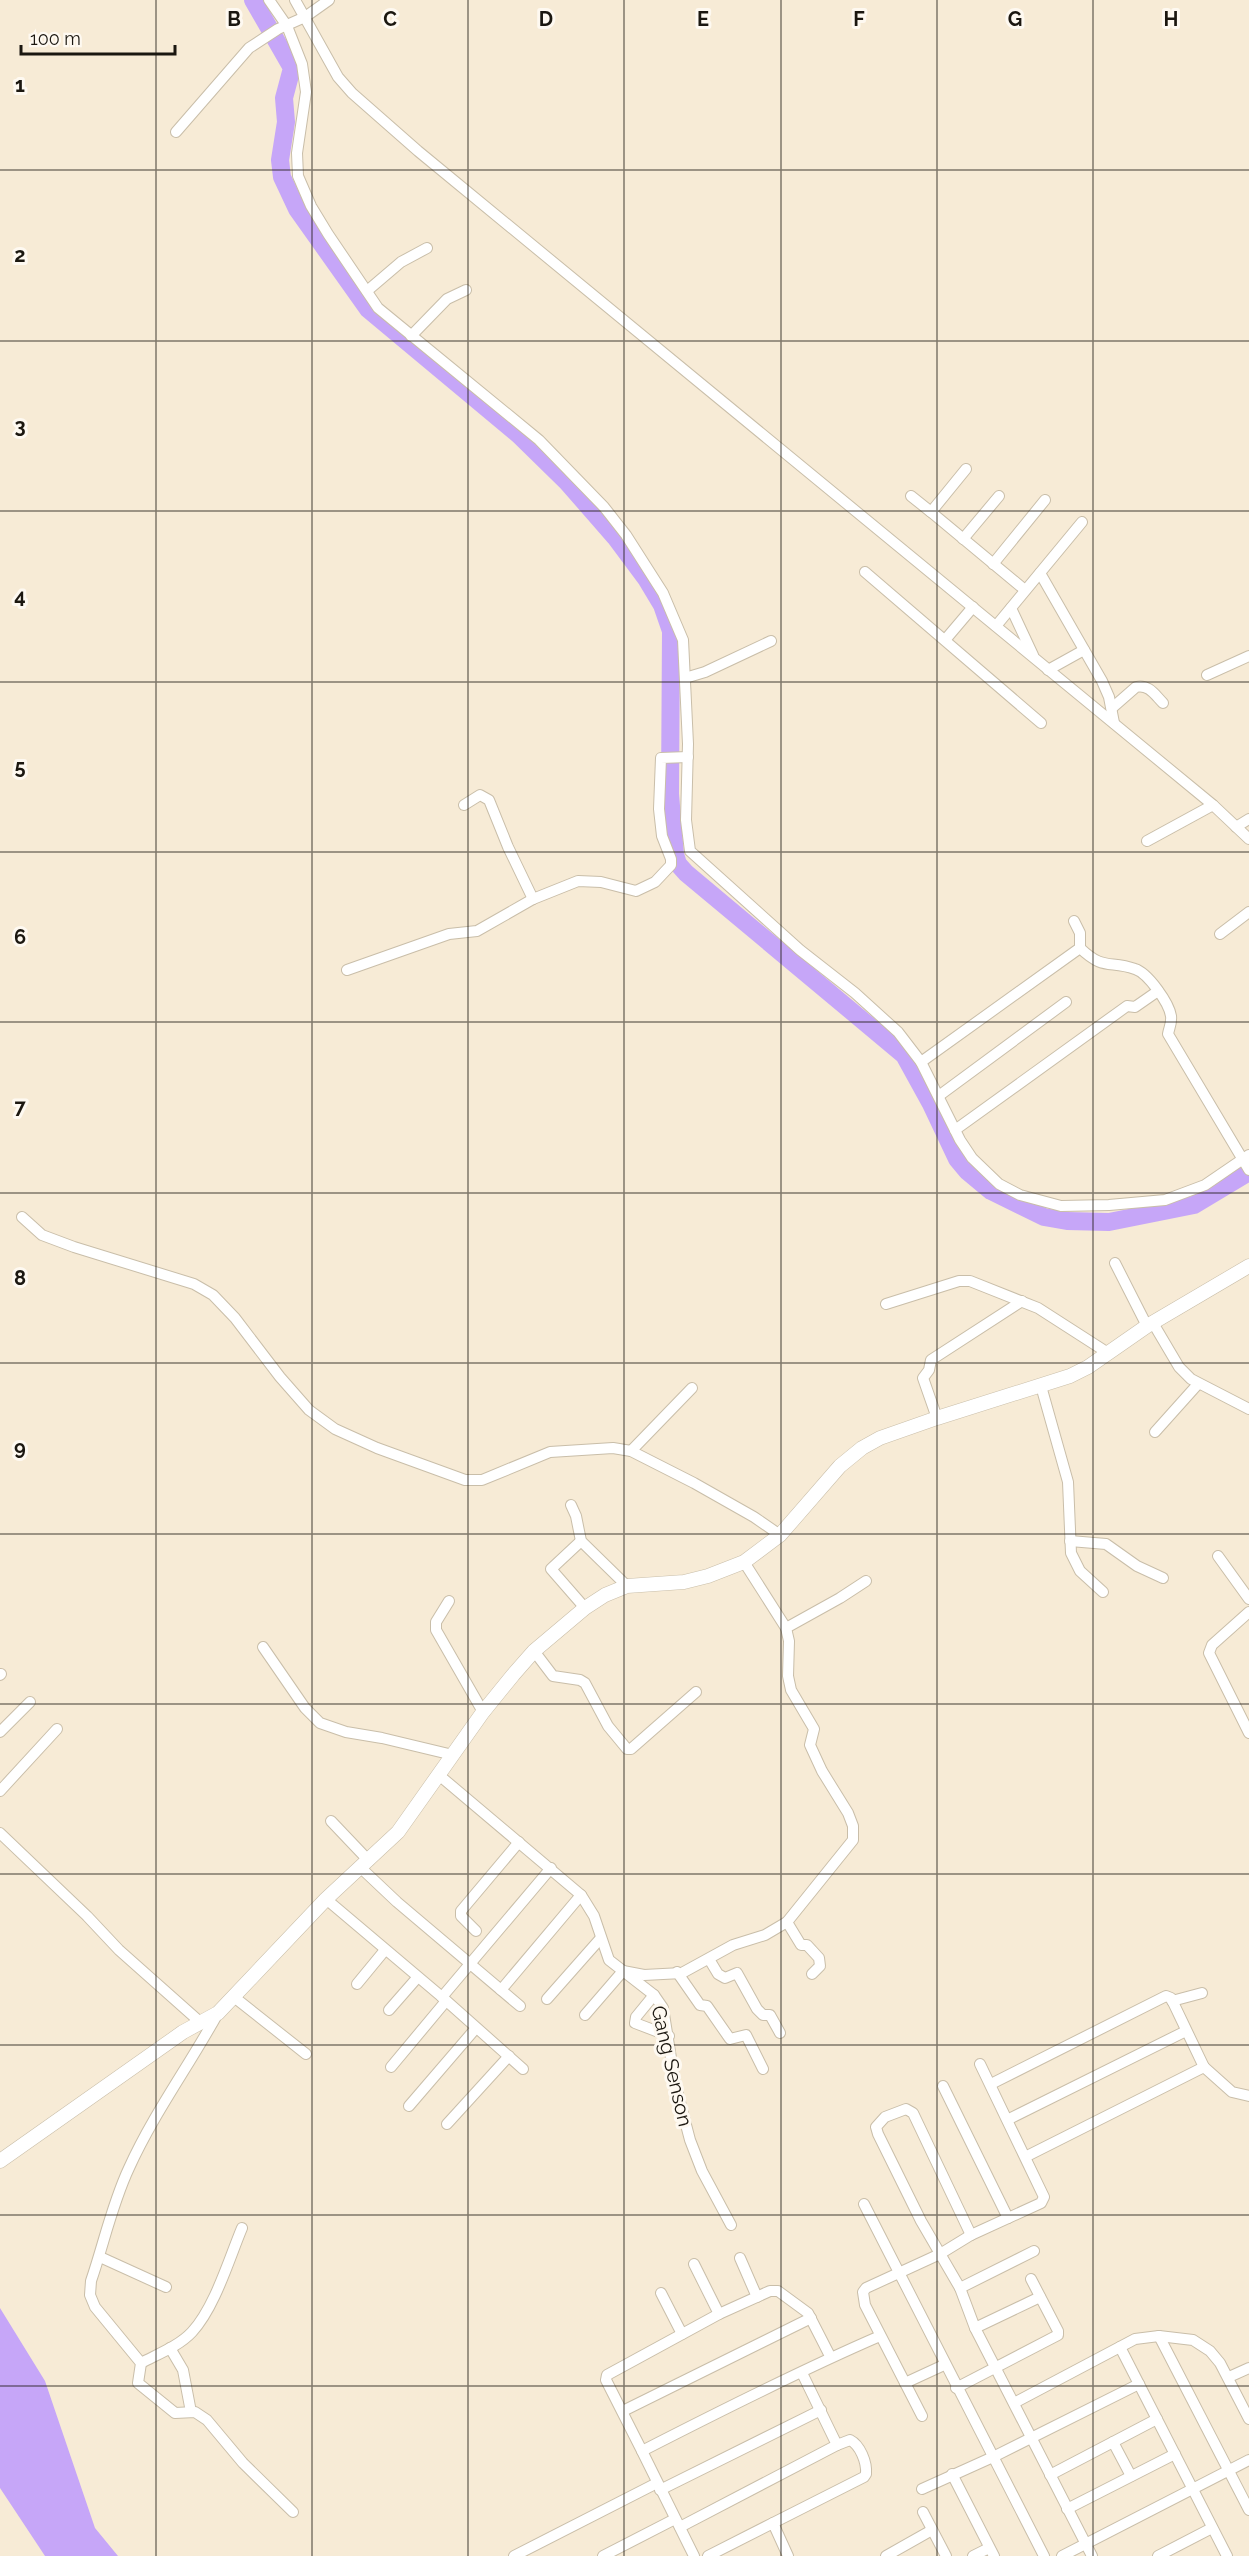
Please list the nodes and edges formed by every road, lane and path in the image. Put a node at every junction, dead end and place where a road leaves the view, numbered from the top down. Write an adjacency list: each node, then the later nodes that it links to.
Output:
1 (269, 0): 5 (street)
2 (295, 0): 4 (street)
3 (329, 0): 4 (street)
4 (305, 18): 5 (street); 22 (street)
5 (283, 28): 6 (street); 9 (street)
6 (176, 132)
7 (427, 248): 9 (street)
8 (466, 290): 10 (street)
9 (367, 291): 10 (street)
10 (411, 336): 32 (street)
11 (966, 469): 15 (street)
12 (911, 496): 15 (street)
13 (999, 496): 17 (street)
14 (1045, 501): 18 (street)
15 (932, 512): 17 (street)
16 (1082, 522): 20 (street)
17 (963, 539): 18 (street)
18 (993, 564): 21 (street)
19 (866, 572): 25 (street)
20 (1040, 573): 21 (street); 27 (street)
21 (1025, 590): 23 (street)
22 (972, 607): 24 (street); 25 (street)
23 (1011, 608): 24 (street); 29 (street)
24 (996, 626): 29 (street)
25 (945, 640): 35 (street)
26 (771, 641): 32 (street)
27 (1084, 650): 30 (street); 34 (street)
28 (1249, 656): 31 (street)
29 (1035, 658): 30 (street)
30 (1048, 670): 36 (street)
31 (1207, 675)
32 (685, 678): 37 (street)
33 (1164, 704): 34 (street)
34 (1112, 708): 36 (street)
35 (1041, 723)
36 (1114, 723): 39 (street)
37 (683, 757): 44 (street); 52 (street)
38 (464, 805): 44 (street)
39 (1213, 805): 41 (street); 43 (street)
40 (1249, 819): 41 (street)
41 (1236, 827): 42 (street)
42 (1249, 839)
43 (1147, 841)
44 (533, 899): 49 (street)
45 (1249, 912): 47 (street)
46 (1074, 921): 48 (street)
47 (1220, 934)
48 (1080, 948): 50 (street); 52 (street)
49 (347, 970)
50 (1158, 991): 54 (street); 55 (street)
51 (1066, 1002): 53 (street)
52 (921, 1062): 53 (street)
53 (940, 1095): 54 (street)
54 (955, 1130): 55 (street)
55 (1247, 1162)
56 (22, 1217): 69 (street)
57 (1115, 1263): 61 (street)
58 (1249, 1266): 61 (street)
59 (1022, 1301): 60 (street); 62 (street); 67 (street)
60 (886, 1304)
61 (1150, 1325): 62 (street); 63 (street)
62 (1108, 1353): 64 (street)
63 (1198, 1384): 66 (street); 68 (street)
64 (1041, 1386): 67 (street); 73 (street)
65 (692, 1388): 69 (street)
66 (1249, 1409)
67 (937, 1418): 71 (street)
68 (1155, 1432)
69 (631, 1451): 71 (street)
70 (570, 1505): 72 (street)
71 (780, 1535): 75 (street)
72 (581, 1541): 78 (street); 82 (street)
73 (1070, 1542): 76 (street); 79 (street)
74 (1218, 1556): 80 (street)
75 (744, 1562): 78 (street); 84 (street)
76 (1163, 1578)
77 (866, 1581): 84 (street)
78 (627, 1586): 82 (street)
79 (1103, 1592)
80 (1249, 1599)
81 (449, 1601): 89 (street)
82 (585, 1608): 86 (street)
83 (1249, 1612): 92 (street)
84 (786, 1628): 103 (street)
85 (263, 1647): 93 (street)
86 (534, 1651): 87 (street); 89 (street)
87 (696, 1692)
88 (30, 1702): 91 (street)
89 (483, 1712): 93 (street)
90 (57, 1729): 95 (street)
91 (0, 1732)
92 (1249, 1733)
93 (453, 1755): 94 (street)
94 (440, 1776): 98 (street, Gang Senson); 99 (street)
95 (0, 1791)
96 (331, 1821): 99 (street)
97 (0, 1833): 125 (street)
98 (519, 1842): 100 (street, Gang Senson); 104 (street)
99 (365, 1864): 102 (street); 108 (street)
100 (551, 1868): 101 (street, Gang Senson); 108 (street)
101 (581, 1895): 105 (street, Gang Senson); 114 (street)
102 (326, 1899): 106 (street); 117 (street)
103 (788, 1922): 107 (street); 111 (street)
104 (476, 1931)
105 (600, 1939): 109 (street, Gang Senson); 119 (street)
106 (385, 1950): 112 (street); 113 (street)
107 (709, 1959): 110 (street); 128 (street)
108 (470, 1964): 114 (street); 118 (street)
109 (623, 1971): 110 (street); 116 (street, Gang Senson); 124 (street)
110 (677, 1972): 136 (street)
111 (813, 1974)
112 (417, 1978): 118 (street); 122 (street)
113 (357, 1983)
114 (501, 1990): 121 (street)
115 (1202, 1993): 120 (street)
116 (654, 1995): 129 (street, Gang Senson); 129 (street)
117 (234, 1997): 123 (street); 130 (street)
118 (444, 1999): 126 (street); 133 (street)
119 (547, 1999)
120 (1172, 2001): 127 (street); 137 (street)
121 (520, 2006)
122 (388, 2010)
123 (218, 2013): 125 (street); 152 (street)
124 (585, 2015)
125 (200, 2022): 144 (street)
126 (476, 2028): 131 (street); 140 (street)
127 (1186, 2031): 134 (street); 141 (street)
128 (780, 2033)
129 (669, 2036): 147 (street, Gang Senson)
130 (306, 2054)
131 (508, 2056): 135 (street); 142 (street)
132 (980, 2064): 137 (street)
133 (391, 2067)
134 (1204, 2067): 139 (street); 143 (street)
135 (523, 2069)
136 (764, 2069)
137 (991, 2084): 141 (street)
138 (943, 2086): 146 (street)
139 (1249, 2096)
140 (409, 2106)
141 (1009, 2119): 143 (street)
142 (447, 2124)
143 (1027, 2156): 146 (street)
144 (0, 2161)
145 (864, 2204): 155 (street)
146 (1008, 2218): 149 (street)
147 (731, 2225)
148 (242, 2228): 169 (street)
149 (970, 2235): 151 (street); 151 (street)
150 (1034, 2252): 158 (street)
151 (940, 2254): 155 (street); 158 (street)
152 (100, 2257): 157 (street); 171 (street)
153 (740, 2258): 160 (street)
154 (694, 2264): 162 (street)
155 (899, 2272): 166 (street); 172 (street)
156 (1031, 2279): 161 (street)
157 (166, 2287)
158 (960, 2288): 164 (street)
159 (661, 2293): 165 (street)
160 (757, 2297): 162 (street); 163 (street)
161 (1040, 2297): 164 (street); 173 (street)
162 (719, 2314): 165 (street)
163 (811, 2318): 170 (street); 182 (street)
164 (975, 2328): 173 (street)
165 (682, 2334): 182 (street)
166 (880, 2336): 170 (street); 177 (street)
167 (1160, 2336): 168 (street); 176 (street); 194 (street)
168 (1120, 2347): 178 (street); 180 (street)
169 (171, 2348): 171 (street); 183 (street)
170 (830, 2356): 175 (street)
171 (141, 2363): 183 (street)
172 (944, 2365): 177 (street); 179 (street)
173 (995, 2368): 179 (street); 180 (street)
174 (1249, 2368): 176 (street)
175 (802, 2373): 181 (street); 190 (street)
176 (1228, 2377): 186 (street)
177 (905, 2383): 184 (street)
178 (1139, 2384): 185 (street); 187 (street)
179 (956, 2388): 192 (street)
180 (1014, 2403): 187 (street)
181 (821, 2410): 189 (street); 198 (street)
182 (622, 2411): 190 (street)
183 (191, 2412): 203 (street)
184 (922, 2416)
185 (1157, 2419): 188 (street); 191 (street)
186 (1249, 2419)
187 (1031, 2438): 192 (street); 196 (street)
188 (1113, 2442): 196 (street); 197 (street)
189 (837, 2445): 205 (street); 206 (street)
190 (642, 2451): 198 (street)
191 (1175, 2454): 197 (street); 200 (street)
192 (993, 2457): 195 (street); 220 (street)
193 (1249, 2460): 194 (street)
194 (1229, 2471): 200 (street); 202 (street)
195 (952, 2474): 199 (street); 210 (street)
196 (1050, 2475): 201 (street)
197 (1131, 2476): 201 (street)
198 (658, 2486): 205 (street); 211 (street)
199 (922, 2489)
200 (1193, 2489): 207 (street); 209 (street)
201 (1067, 2509): 209 (street)
202 (1249, 2510)
203 (293, 2512)
204 (923, 2512): 208 (street)
205 (677, 2523): 213 (street); 214 (street)
206 (773, 2523): 215 (street); 216 (street)
207 (1212, 2528): 223 (street); 224 (street)
208 (932, 2530): 217 (street); 218 (street)
209 (1086, 2544): 221 (street); 222 (street)
210 (992, 2552): 219 (street)
211 (528, 2553): 212 (street)
212 (514, 2556)
213 (603, 2556)
214 (694, 2556)
215 (708, 2556)
216 (788, 2556)
217 (886, 2556)
218 (946, 2556)
219 (973, 2556)
220 (1044, 2556)
221 (1062, 2556)
222 (1092, 2556)
223 (1158, 2556)
224 (1227, 2556)

